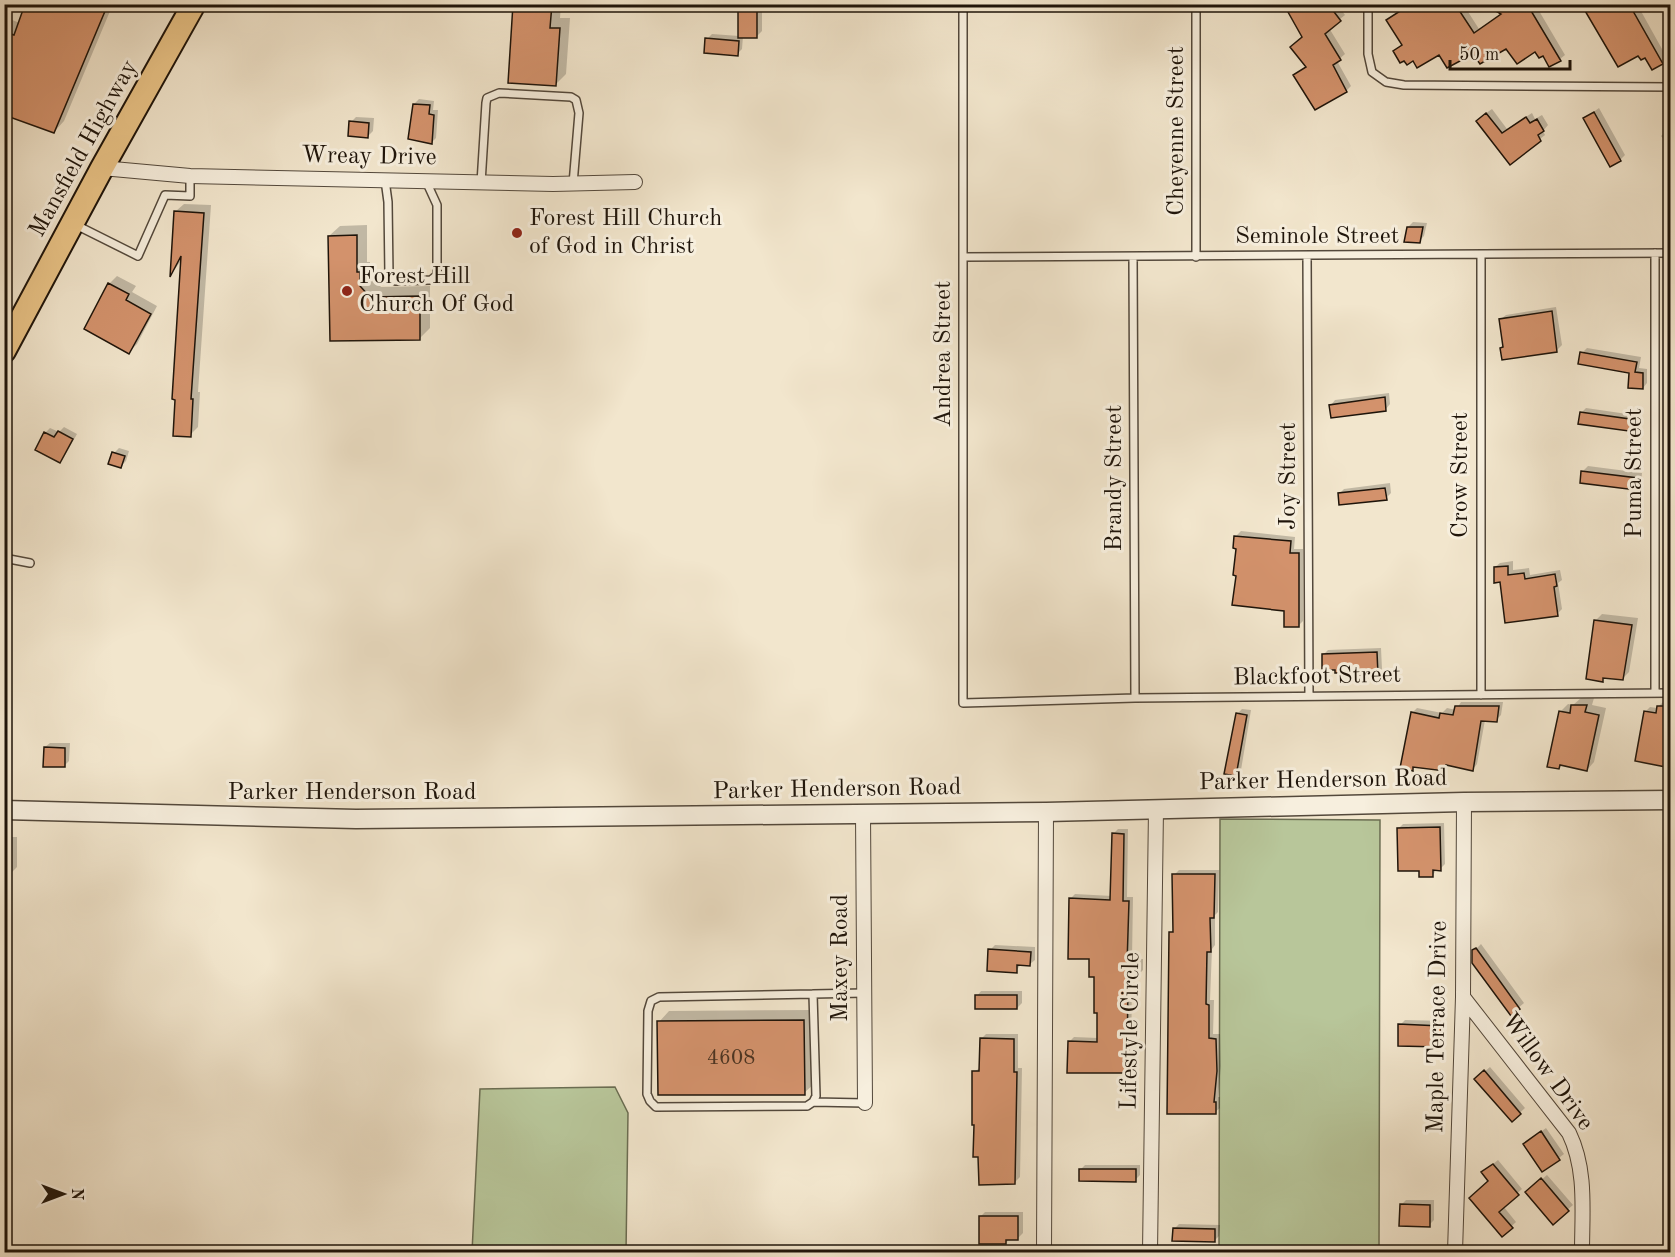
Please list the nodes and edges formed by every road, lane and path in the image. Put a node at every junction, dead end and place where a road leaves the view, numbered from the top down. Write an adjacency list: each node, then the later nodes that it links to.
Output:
1 (194, 4): 6 (main road, Mansfield Highway)
2 (963, 4): 18 (lane, Andrea Street)
3 (1196, 4): 19 (lane, Cheyenne Street)
4 (1368, 4): 5 (lane)
5 (1671, 87)
6 (102, 168): 7 (street, Wreay Drive); 13 (main road, Mansfield Highway)
7 (190, 176): 8 (street, Wreay Drive); 13 (lane)
8 (385, 180): 9 (street, Wreay Drive); 9 (lane)
9 (426, 181): 11 (street, Wreay Drive)
10 (635, 182): 12 (street, Wreay Drive)
11 (481, 183): 12 (street, Wreay Drive); 12 (lane)
12 (573, 184)
13 (74, 224): 21 (main road, Mansfield Highway)
14 (1655, 253): 15 (lane, Seminole Street); 16 (lane, Seminole Street); 24 (lane, Puma Street)
15 (1671, 253)
16 (1481, 255): 17 (lane, Seminole Street); 26 (lane, Crow Street)
17 (1307, 256): 19 (lane, Seminole Street); 27 (lane, Joy Street)
18 (963, 257): 20 (lane, Seminole Street); 29 (lane, Andrea Street)
19 (1196, 257): 20 (lane, Seminole Street)
20 (1133, 258): 28 (lane, Brandy Street)
21 (4, 351)
22 (4, 558): 23 (lane)
23 (30, 563)
24 (1655, 693): 25 (lane, Blackfoot Street); 26 (lane, Blackfoot Street)
25 (1671, 693)
26 (1481, 695): 27 (lane, Blackfoot Street)
27 (1309, 696): 28 (lane, Blackfoot Street)
28 (1135, 698): 29 (lane, Blackfoot Street)
29 (963, 703)
30 (1671, 800): 31 (street, Parker Henderson Road)
31 (1464, 802): 32 (street, Parker Henderson Road); 38 (street, Maple Terrace Drive)
32 (1156, 809): 34 (street, Parker Henderson Road); 42 (street, Lifestyle Circle)
33 (4, 810): 35 (street, Parker Henderson Road)
34 (1046, 812): 35 (street, Parker Henderson Road); 41 (street)
35 (863, 813): 36 (street, Maxey Road)
36 (864, 993): 37 (lane); 40 (street, Maxey Road)
37 (813, 994): 39 (lane); 39 (lane)
38 (1463, 997): 43 (street, Maple Terrace Drive); 44 (street, Willow Drive)
39 (813, 1102): 40 (lane)
40 (865, 1103)
41 (1044, 1252)
42 (1150, 1252)
43 (1455, 1252)
44 (1582, 1252)

